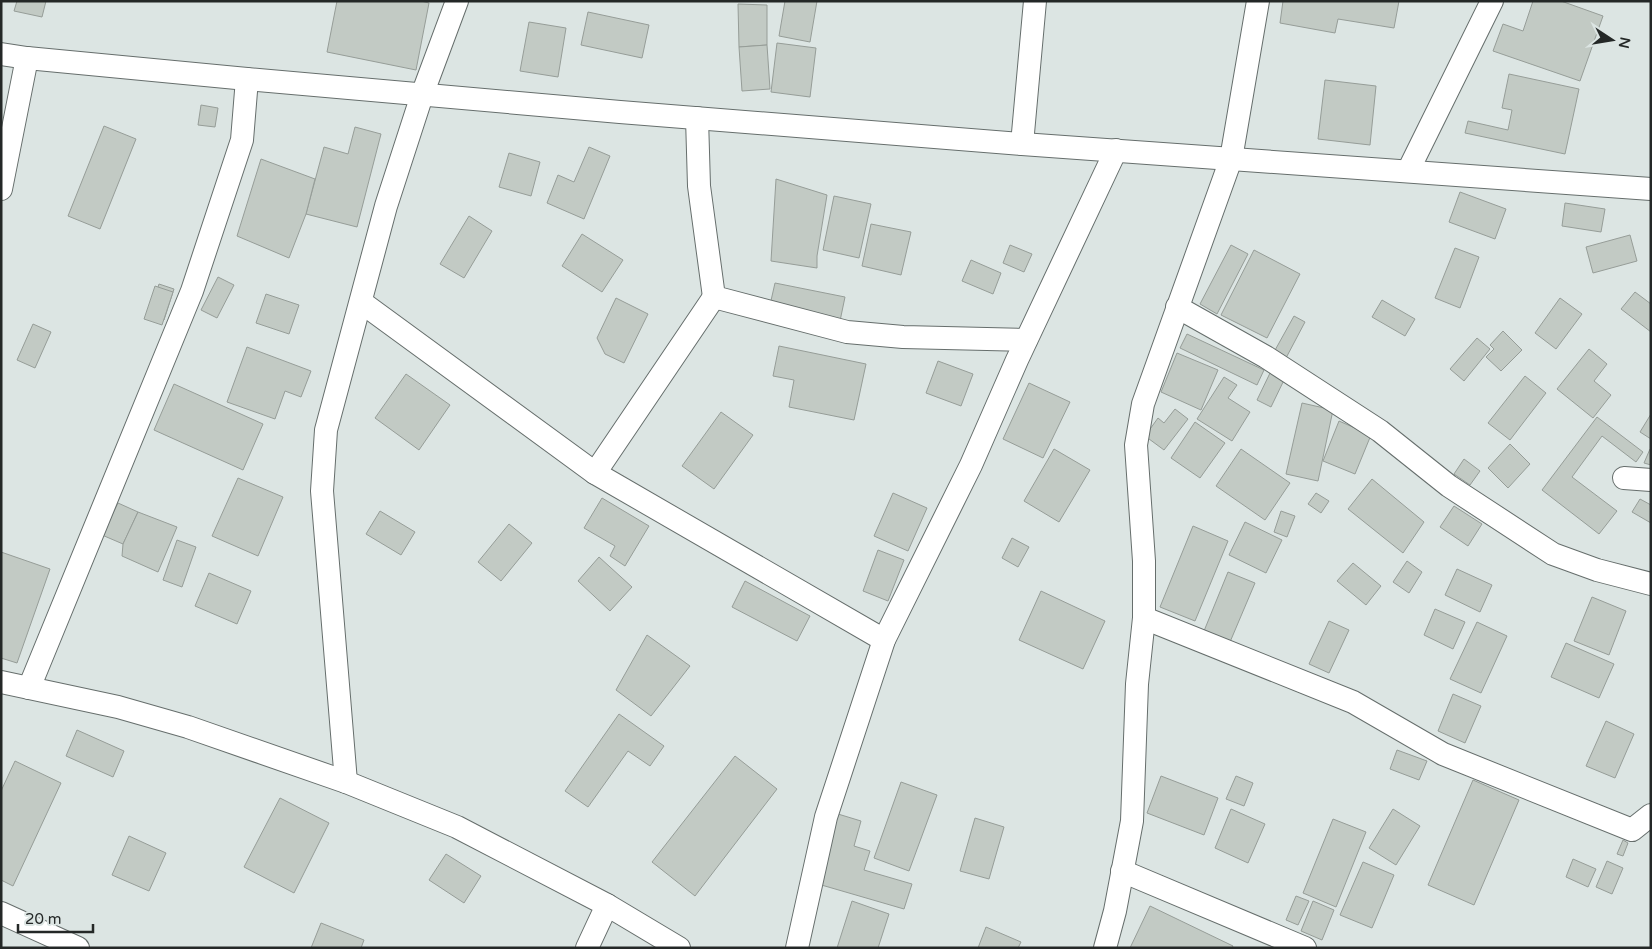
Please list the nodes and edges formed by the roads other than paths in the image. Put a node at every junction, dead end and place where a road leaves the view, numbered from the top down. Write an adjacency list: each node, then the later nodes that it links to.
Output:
1 (457, 1): 8 (street)
2 (1034, 1): 10 (street)
3 (1258, 1): 12 (street)
4 (1492, 1): 13 (street)
5 (1, 54): 6 (street)
6 (27, 58): 7 (street); 14 (street)
7 (247, 80): 8 (street); 27 (street)
8 (422, 95): 9 (street); 17 (street)
9 (697, 118): 10 (street); 16 (street)
10 (1022, 144): 11 (street)
11 (1116, 150): 12 (street); 19 (street)
12 (1230, 159): 13 (street); 18 (street)
13 (1408, 172): 15 (street)
14 (1, 189)
15 (1651, 189)
16 (714, 297): 19 (street); 20 (street)
17 (362, 302): 20 (street); 28 (street)
18 (1177, 307): 23 (street); 24 (street)
19 (1026, 340): 25 (street)
20 (595, 472): 25 (street)
21 (1624, 478): 22 (street)
22 (1651, 480)
23 (1651, 584)
24 (1144, 618): 29 (street); 30 (street)
25 (884, 640): 36 (street)
26 (1, 682): 27 (street)
27 (29, 688): 28 (street)
28 (346, 782): 31 (street)
29 (1651, 815)
30 (1122, 871): 37 (street); 38 (street)
31 (607, 905): 34 (street); 35 (street)
32 (1, 912): 33 (street)
33 (78, 948)
34 (587, 948)
35 (679, 948)
36 (797, 948)
37 (1105, 948)
38 (1305, 948)

